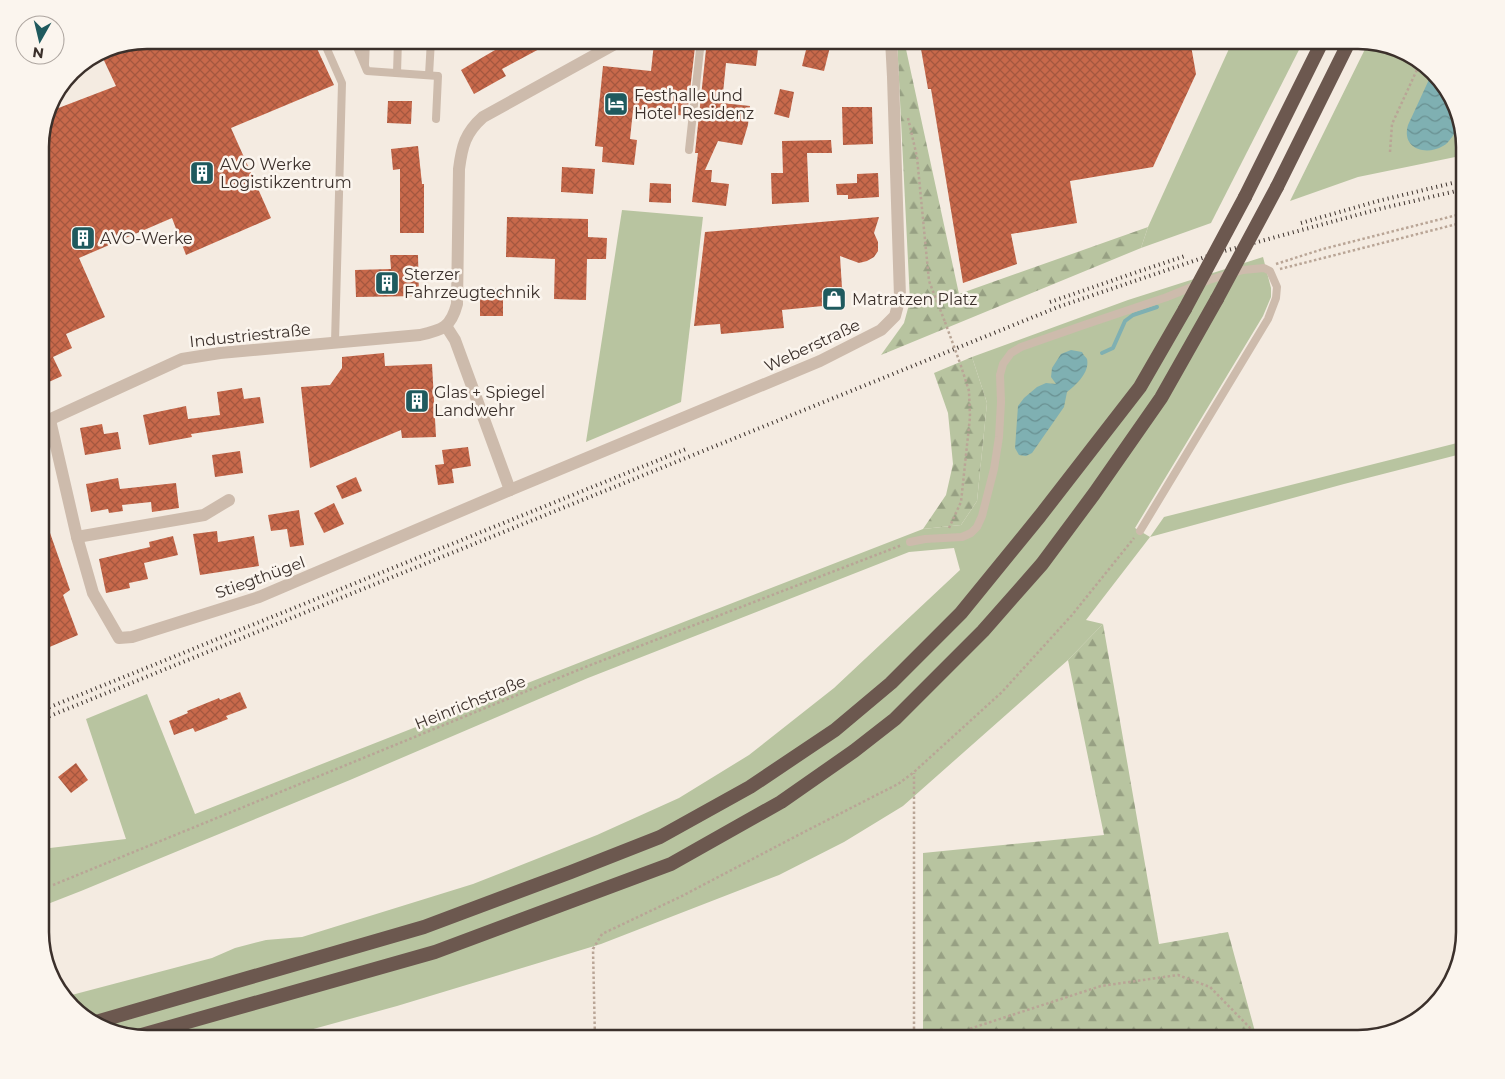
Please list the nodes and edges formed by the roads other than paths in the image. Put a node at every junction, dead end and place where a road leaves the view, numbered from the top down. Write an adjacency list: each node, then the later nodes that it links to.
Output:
1 (327, 49): 17 (lane)
2 (358, 49): 11 (lane)
3 (366, 49): 11 (lane)
4 (398, 49): 12 (lane)
5 (430, 49): 13 (lane)
6 (606, 49): 16 (street)
7 (700, 49): 15 (lane)
8 (891, 49): 20 (street, Weberstraße)
9 (1319, 49): 25 (highway, bridge)
10 (1346, 49): 26 (highway, bridge)
11 (365, 66): 12 (lane)
12 (397, 73): 13 (lane)
13 (430, 75): 14 (lane)
14 (436, 119)
15 (689, 150)
16 (446, 326): 17 (street, Industriestraße); 20 (street)
17 (336, 342): 18 (street, Industriestraße)
18 (49, 420)
19 (49, 436): 23 (street, Stiegthügel)
20 (510, 490): 23 (street, Stiegthügel)
21 (229, 500): 23 (street)
22 (1140, 530): 24 (lane)
23 (77, 537)
24 (910, 542)
25 (103, 1020)
26 (159, 1030)

